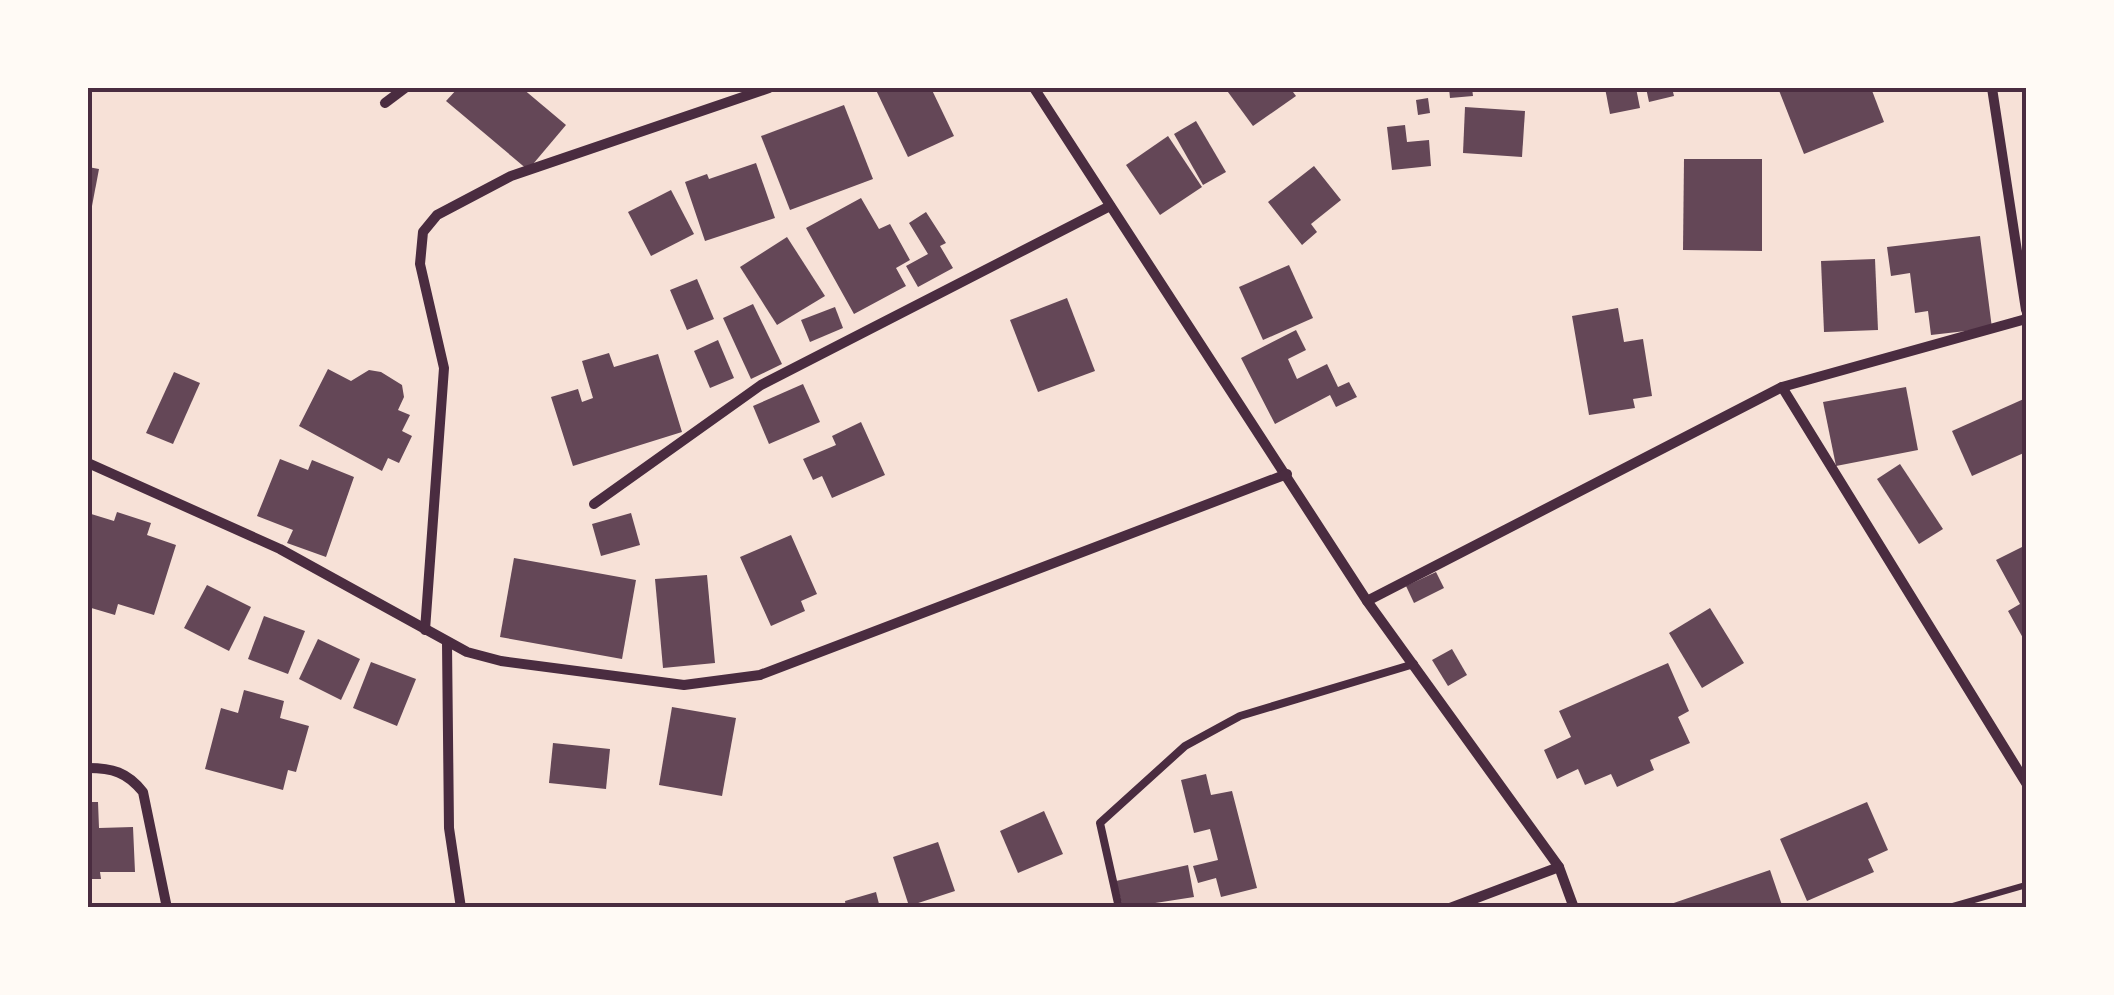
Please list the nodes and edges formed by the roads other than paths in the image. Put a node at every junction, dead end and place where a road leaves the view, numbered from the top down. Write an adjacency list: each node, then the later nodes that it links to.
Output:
1 (405, 88): 5 (street)
2 (769, 88): 14 (street)
3 (1034, 88): 6 (street)
4 (1992, 88): 7 (street)
5 (385, 103)
6 (1110, 206): 11 (street); 12 (street)
7 (2026, 310)
8 (2026, 319): 9 (street)
9 (1782, 387): 13 (street); 18 (street)
10 (88, 463): 14 (street)
11 (1287, 474): 13 (street); 15 (street)
12 (594, 504)
13 (1367, 600): 16 (street)
14 (425, 630): 15 (street)
15 (447, 643): 21 (street)
16 (1414, 664): 19 (street); 22 (lane)
17 (88, 768): 20 (street)
18 (2026, 783)
19 (1559, 867): 23 (street); 24 (street)
20 (168, 908)
21 (461, 908)
22 (1119, 908)
23 (1450, 908)
24 (1574, 908)

